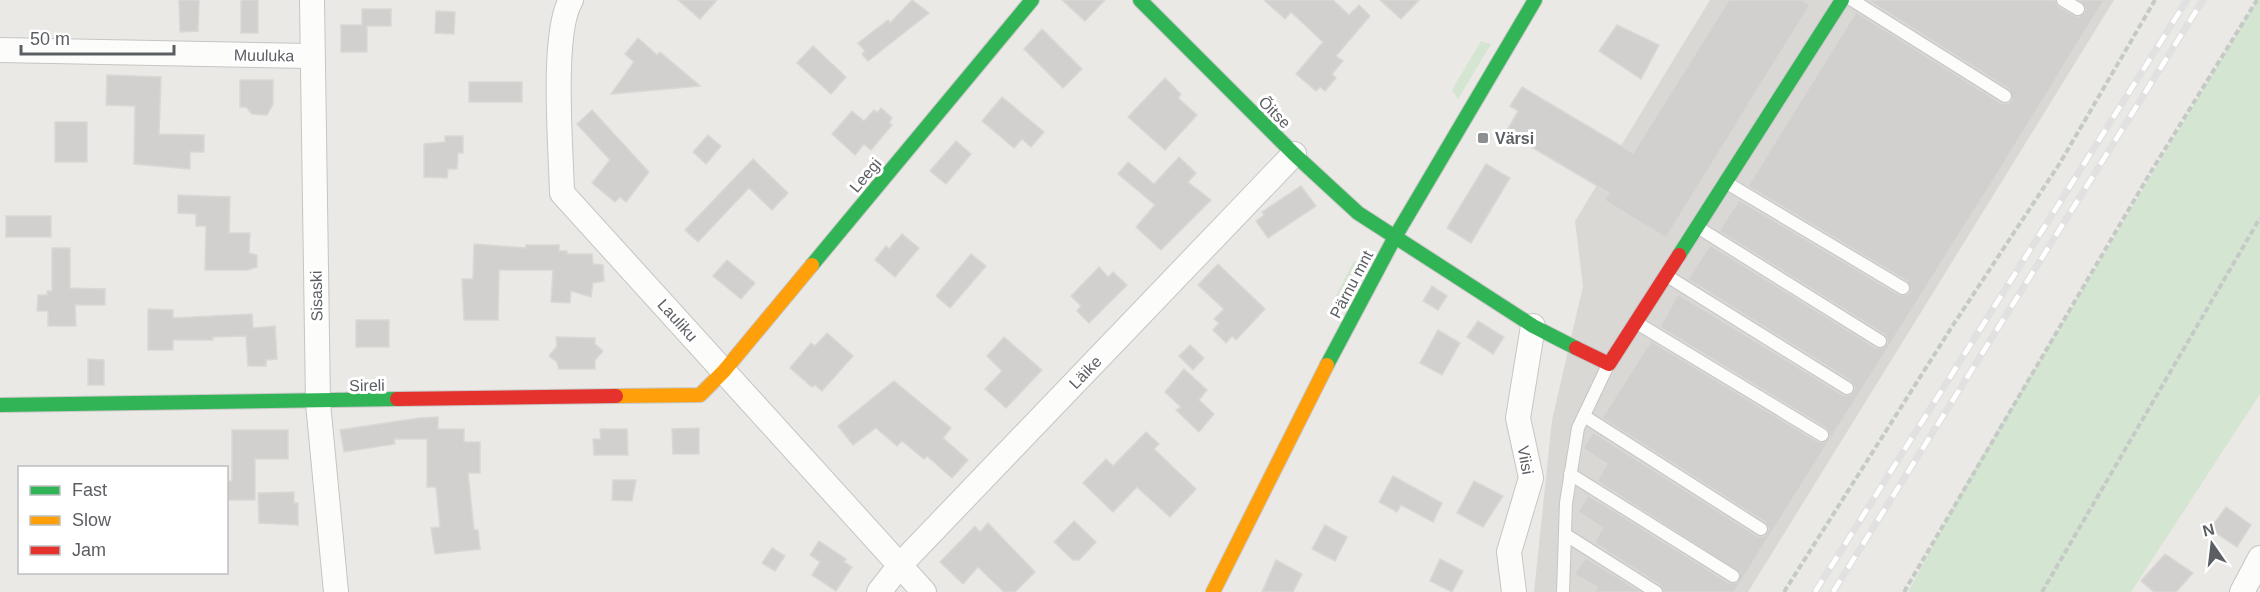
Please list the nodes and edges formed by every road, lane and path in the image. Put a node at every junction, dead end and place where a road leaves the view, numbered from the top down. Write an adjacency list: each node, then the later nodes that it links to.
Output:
1 (312, 0): 13 (street, Sisaski)
2 (571, 0): 26 (street, Lauliku)
3 (1032, 0): 26 (street, Leegi)
4 (1140, 0): 15 (street, Õitse)
5 (1535, 0): 19 (street, Pärnu mnt)
6 (1842, 0): 16 (street)
7 (1852, 0): 14 (lane)
8 (2063, 0): 11 (lane)
9 (2155, 0): 45 (path)
10 (2257, 0): 46 (path)
11 (2078, 9)
12 (0, 50): 13 (street, Muuluka)
13 (311, 56): 28 (street, Sisaski)
14 (2006, 96)
15 (1294, 154): 19 (street, Õitse); 36 (street, Läike)
16 (1726, 182): 18 (street); 21 (lane)
17 (2260, 218): 47 (path)
18 (1698, 227): 20 (street); 24 (lane)
19 (1395, 237): 23 (street); 41 (street, Pärnu mnt)
20 (1666, 275): 22 (street); 27 (lane)
21 (1902, 288)
22 (1636, 322): 25 (street); 31 (lane)
23 (1533, 326): 25 (street); 42 (street, Viisi)
24 (1880, 341)
25 (1609, 364): 30 (lane)
26 (724, 371): 28 (street, Sireli); 36 (street, Lauliku)
27 (1848, 388)
28 (318, 403): 29 (street, Sireli); 38 (street, Sisaski)
29 (0, 405)
30 (1584, 417): 32 (lane); 33 (lane)
31 (1822, 435)
32 (1570, 474): 34 (lane); 37 (lane)
33 (1761, 529)
34 (1566, 535): 43 (lane); 44 (lane)
35 (2260, 558): 48 (street)
36 (900, 565): 39 (street, Läike); 40 (street, Lauliku)
37 (1733, 576)
38 (336, 592)
39 (879, 592)
40 (924, 592)
41 (1213, 592)
42 (1514, 592)
43 (1563, 592)
44 (1656, 592)
45 (1784, 592)
46 (1904, 592)
47 (2042, 592)
48 (2242, 592)

